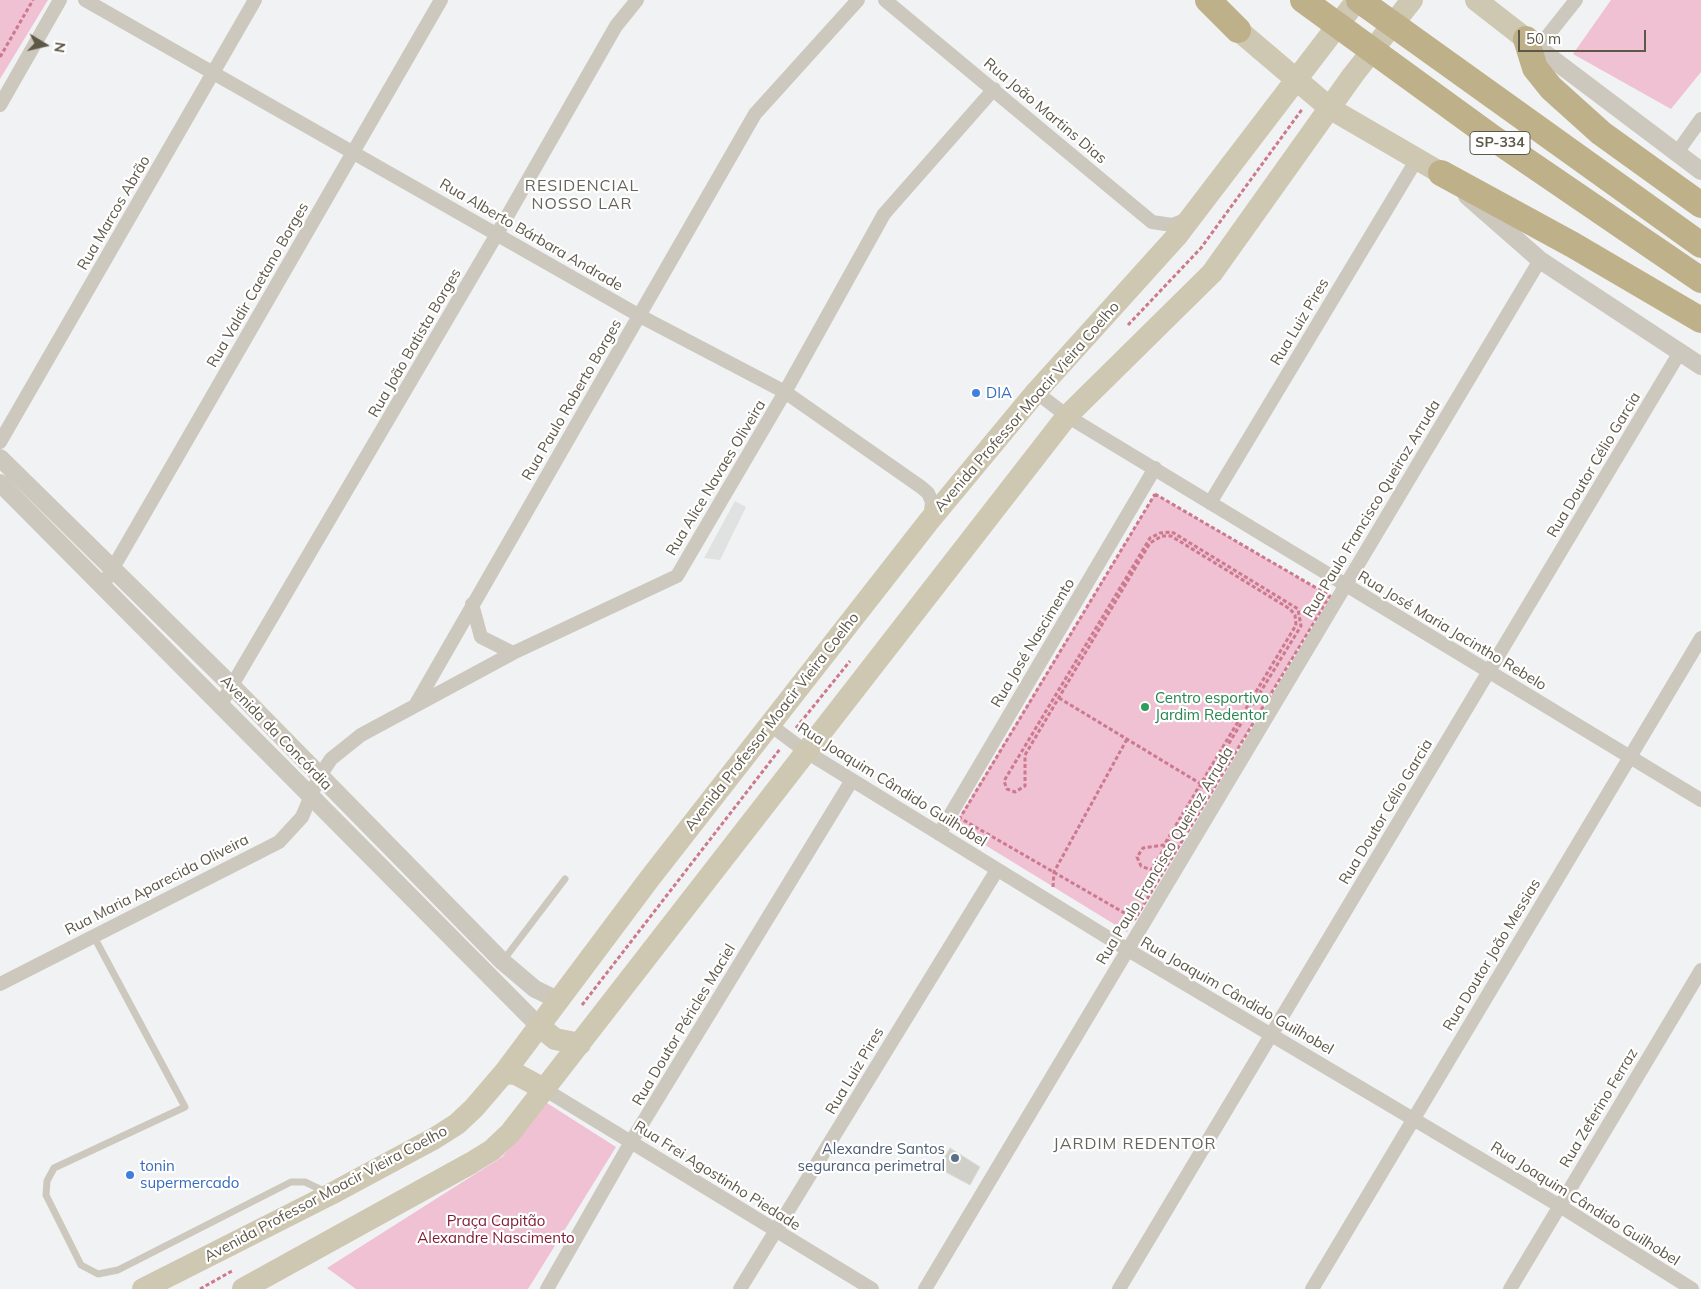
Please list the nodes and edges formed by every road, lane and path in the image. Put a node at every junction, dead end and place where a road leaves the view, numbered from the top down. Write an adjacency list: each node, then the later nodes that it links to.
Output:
1 (33, 0): 18 (path)
2 (60, 0): 22 (street)
3 (86, 0): 19 (street, Rua Alberto Bárbara Andrade)
4 (255, 0): 19 (street, Rua Marcos Abrão)
5 (441, 0): 25 (street, Rua Valdir Caetano Borges)
6 (637, 0): 32 (street, Rua João Batista Borges)
7 (858, 0): 36 (street, Rua Paulo Roberto Borges)
8 (885, 0): 21 (street, Rua João Martins Dias)
9 (1197, 0): 16 (street)
10 (1208, 0): 16 (highway)
11 (1303, 0): 35 (highway, SP-334)
12 (1358, 0): 20 (main road, Avenida Professor Moacir Vieira Coelho); 33 (highway, SP-334)
13 (1476, 0): 17 (main road)
14 (1576, 0): 17 (street)
15 (1411, 2): 23 (main road)
16 (1238, 30): 20 (main road)
17 (1531, 44): 26 (street); 30 (highway)
18 (0, 57)
19 (213, 73): 25 (street, Rua Alberto Bárbara Andrade); 43 (street, Rua Marcos Abrão)
20 (1296, 82): 23 (main road); 31 (main road, Avenida Professor Moacir Vieira Coelho)
21 (994, 89): 31 (street, Rua João Martins Dias); 40 (street, Rua Alice Navaes Oliveira)
22 (0, 105)
23 (1330, 109): 27 (main road); 42 (main road)
24 (1701, 119): 26 (street)
25 (354, 153): 32 (street, Rua Alberto Bárbara Andrade); 49 (street, Rua Valdir Caetano Borges)
26 (1676, 154): 28 (street)
27 (1417, 159): 29 (main road); 47 (street, Rua Luiz Pires)
28 (1701, 171)
29 (1441, 173): 34 (street); 37 (highway)
30 (1701, 205)
31 (1191, 218): 41 (main road, Avenida Professor Moacir Vieira Coelho)
32 (497, 234): 36 (street, Rua Alberto Bárbara Andrade); 58 (street, Rua João Batista Borges)
33 (1701, 245)
34 (1540, 260): 38 (street); 50 (street, Rua Paulo Francisco Queiroz Arruda)
35 (1701, 280)
36 (640, 316): 40 (street, Rua Alberto Bárbara Andrade); 52 (street, Rua Paulo Roberto Borges)
37 (1701, 320)
38 (1680, 352): 39 (street); 57 (street, Rua Doutor Célio Garcia)
39 (1701, 366)
40 (785, 392): 48 (street, Rua Alberto Bárbara Andrade); 56 (street, Rua Alice Navaes Oliveira)
41 (1036, 392): 42 (street, Rua José Maria Jacintho Rebelo); 48 (main road, Avenida Professor Moacir Vieira Coelho)
42 (1067, 416): 45 (street, Rua José Maria Jacintho Rebelo); 64 (main road)
43 (0, 442)
44 (0, 458): 49 (street, Avenida da Concórdia)
45 (1155, 468): 47 (street, Rua José Maria Jacintho Rebelo); 71 (street, Rua José Nascimento)
46 (0, 483): 51 (street, Avenida da Concórdia)
47 (1210, 503): 50 (street, Rua José Maria Jacintho Rebelo)
48 (929, 521): 62 (main road, Avenida Professor Moacir Vieira Coelho)
49 (112, 570): 51 (street, Rua Valdir Caetano Borges); 53 (street, Avenida da Concórdia)
50 (1346, 585): 57 (street, Rua José Maria Jacintho Rebelo); 77 (street, Rua Paulo Francisco Queiroz Arruda)
51 (102, 587): 54 (street, Avenida da Concórdia)
52 (472, 604): 56 (street); 61 (street, Rua Paulo Roberto Borges)
53 (159, 616): 54 (street); 58 (street, Avenida da Concórdia)
54 (147, 630): 60 (street, Avenida da Concórdia)
55 (1701, 638): 65 (street, Rua Doutor João Messias)
56 (513, 653): 61 (street, Rua Alice Navaes Oliveira)
57 (1488, 673): 65 (street, Rua José Maria Jacintho Rebelo); 84 (street, Rua Doutor Célio Garcia)
58 (232, 686): 60 (street, Rua João Batista Borges); 66 (street, Avenida da Concórdia)
59 (1059, 698): 63 (path); 68 (path); 68 (path)
60 (221, 704): 69 (street, Avenida da Concórdia)
61 (416, 705): 66 (street, Rua Alice Navaes Oliveira)
62 (769, 724): 64 (street, Rua Joaquim Cândido Guilhobel); 82 (main road, Avenida Professor Moacir Vieira Coelho)
63 (1127, 739): 68 (path); 73 (path)
64 (805, 751): 67 (street, Rua Joaquim Cândido Guilhobel); 85 (main road)
65 (1630, 758): 70 (street, Rua José Maria Jacintho Rebelo); 88 (street, Rua Doutor João Messias)
66 (319, 777): 69 (street, Rua Alice Navaes Oliveira); 78 (street, Avenida da Concórdia)
67 (852, 780): 71 (street, Rua Joaquim Cândido Guilhobel); 89 (street, Rua Doutor Péricles Maciel)
68 (1201, 784)
69 (312, 796): 76 (street, Rua Maria Aparecida Oliveira); 80 (street, Avenida da Concórdia)
70 (1701, 800)
71 (939, 834): 72 (street, Rua Joaquim Cândido Guilhobel)
72 (997, 870): 75 (street, Rua Joaquim Cândido Guilhobel); 92 (street, Rua Luiz Pires)
73 (1054, 872): 73 (path); 75 (path)
74 (565, 879): 78 (lane)
75 (1051, 903): 77 (street, Rua Joaquim Cândido Guilhobel)
76 (93, 935): 81 (street, Rua Maria Aparecida Oliveira); 90 (lane)
77 (1128, 950): 84 (street, Rua Joaquim Cândido Guilhobel); 98 (street, Rua Paulo Francisco Queiroz Arruda)
78 (502, 961): 80 (lane); 82 (street, Avenida da Concórdia)
79 (1701, 970): 91 (street, Rua Zeferino Ferraz)
80 (491, 976): 83 (street, Avenida da Concórdia)
81 (0, 984)
82 (558, 1000): 83 (main road, Avenida Professor Moacir Vieira Coelho)
83 (539, 1026): 85 (main road); 86 (main road, Avenida Professor Moacir Vieira Coelho)
84 (1272, 1034): 88 (street, Rua Joaquim Cândido Guilhobel); 99 (street, Rua Doutor Célio Garcia)
85 (580, 1044): 87 (main road)
86 (504, 1072): 87 (main road); 90 (main road, Avenida Professor Moacir Vieira Coelho)
87 (544, 1090): 89 (street, Rua Frei Agostinho Piedade); 94 (main road)
88 (1413, 1119): 91 (street, Rua Joaquim Cândido Guilhobel); 100 (street, Rua Doutor João Messias)
89 (631, 1142): 92 (street, Rua Frei Agostinho Piedade); 95 (street, Rua Doutor Péricles Maciel)
90 (331, 1194): 93 (main road, Avenida Professor Moacir Vieira Coelho)
91 (1560, 1206): 101 (street, Rua Zeferino Ferraz); 102 (street, Rua Joaquim Cândido Guilhobel)
92 (776, 1232): 96 (street, Rua Luiz Pires); 97 (street, Rua Frei Agostinho Piedade)
93 (143, 1289)
94 (243, 1289)
95 (547, 1289)
96 (740, 1289)
97 (872, 1289)
98 (925, 1289)
99 (1119, 1289)
100 (1312, 1289)
101 (1510, 1289)
102 (1692, 1289)

